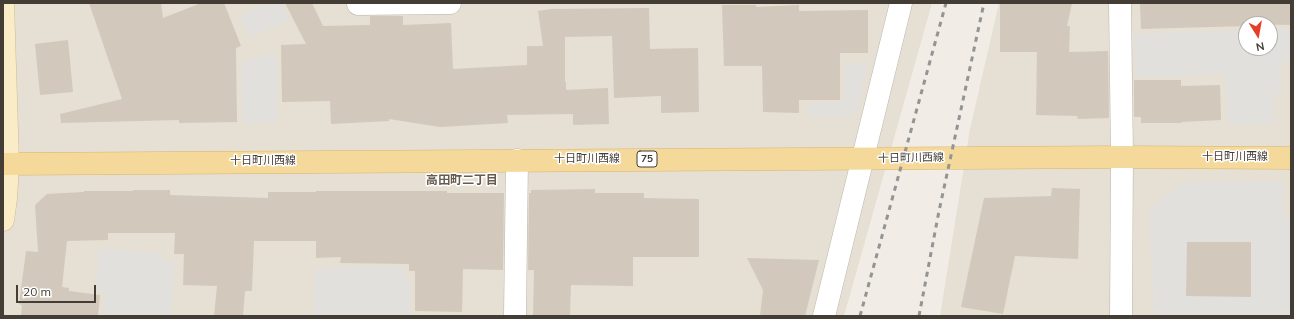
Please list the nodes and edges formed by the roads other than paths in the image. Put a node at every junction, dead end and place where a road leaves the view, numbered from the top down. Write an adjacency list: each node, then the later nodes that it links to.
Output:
1 (4, 3): 10 (street)
2 (450, 3): 5 (street)
3 (901, 3): 8 (street)
4 (1120, 3): 6 (street)
5 (358, 4)
6 (1122, 157): 7 (main road, 十日町川西線 / 75); 8 (main road, 十日町川西線 / 75); 14 (street)
7 (1291, 158)
8 (862, 159): 9 (main road, 十日町川西線 / 75); 13 (street)
9 (517, 160): 10 (main road, 十日町川西線 / 75); 12 (street)
10 (6, 164): 11 (street)
11 (3, 220)
12 (514, 316)
13 (824, 316)
14 (1120, 316)

